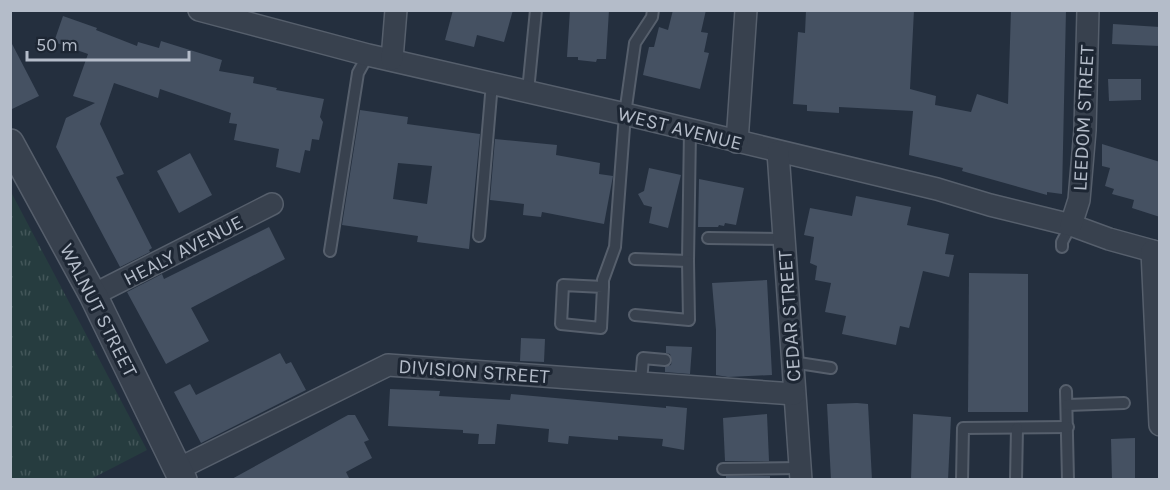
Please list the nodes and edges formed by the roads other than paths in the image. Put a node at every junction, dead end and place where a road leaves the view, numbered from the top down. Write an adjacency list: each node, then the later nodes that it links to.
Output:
1 (199, 10): 7 (street, WEST AVENUE)
2 (396, 10): 8 (street)
3 (536, 10): 10 (lane)
4 (653, 10): 11 (lane)
5 (746, 10): 13 (street)
6 (1088, 10): 17 (street, LEEDOM STREET)
7 (368, 55): 8 (street, WEST AVENUE); 22 (lane)
8 (392, 59): 9 (street, WEST AVENUE)
9 (492, 83): 10 (street, WEST AVENUE); 18 (lane)
10 (528, 91): 11 (street, WEST AVENUE)
11 (625, 114): 12 (street, WEST AVENUE); 26 (lane)
12 (690, 130): 13 (street, WEST AVENUE); 25 (lane)
13 (737, 142): 15 (street, WEST AVENUE)
14 (10, 143): 27 (street, WALNUT STREET)
15 (778, 152): 17 (street, WEST AVENUE); 20 (street, CEDAR STREET)
16 (272, 204): 27 (street, HEALY AVENUE)
17 (1071, 225): 21 (lane); 23 (street, WEST AVENUE)
18 (479, 236)
19 (708, 238): 20 (lane)
20 (784, 239): 30 (street, CEDAR STREET)
21 (1062, 247)
22 (330, 251)
23 (1156, 252): 35 (street)
24 (635, 260): 25 (lane)
25 (688, 261): 28 (lane)
26 (603, 287): 26 (lane)
27 (93, 295): 42 (street, WALNUT STREET)
28 (635, 315)
29 (665, 360): 32 (lane)
30 (792, 362): 31 (lane); 34 (street, CEDAR STREET)
31 (831, 368)
32 (641, 382): 34 (street, DIVISION STREET); 42 (street, DIVISION STREET)
33 (1066, 391): 37 (lane)
34 (794, 394): 43 (street, CEDAR STREET)
35 (1159, 402): 38 (street)
36 (1124, 404): 37 (lane)
37 (1067, 405): 39 (lane)
38 (1160, 425)
39 (1068, 427): 40 (lane); 46 (lane)
40 (1017, 428): 44 (lane); 45 (lane)
41 (723, 469): 43 (lane)
42 (181, 474)
43 (801, 474)
44 (962, 480)
45 (1016, 480)
46 (1068, 480)

